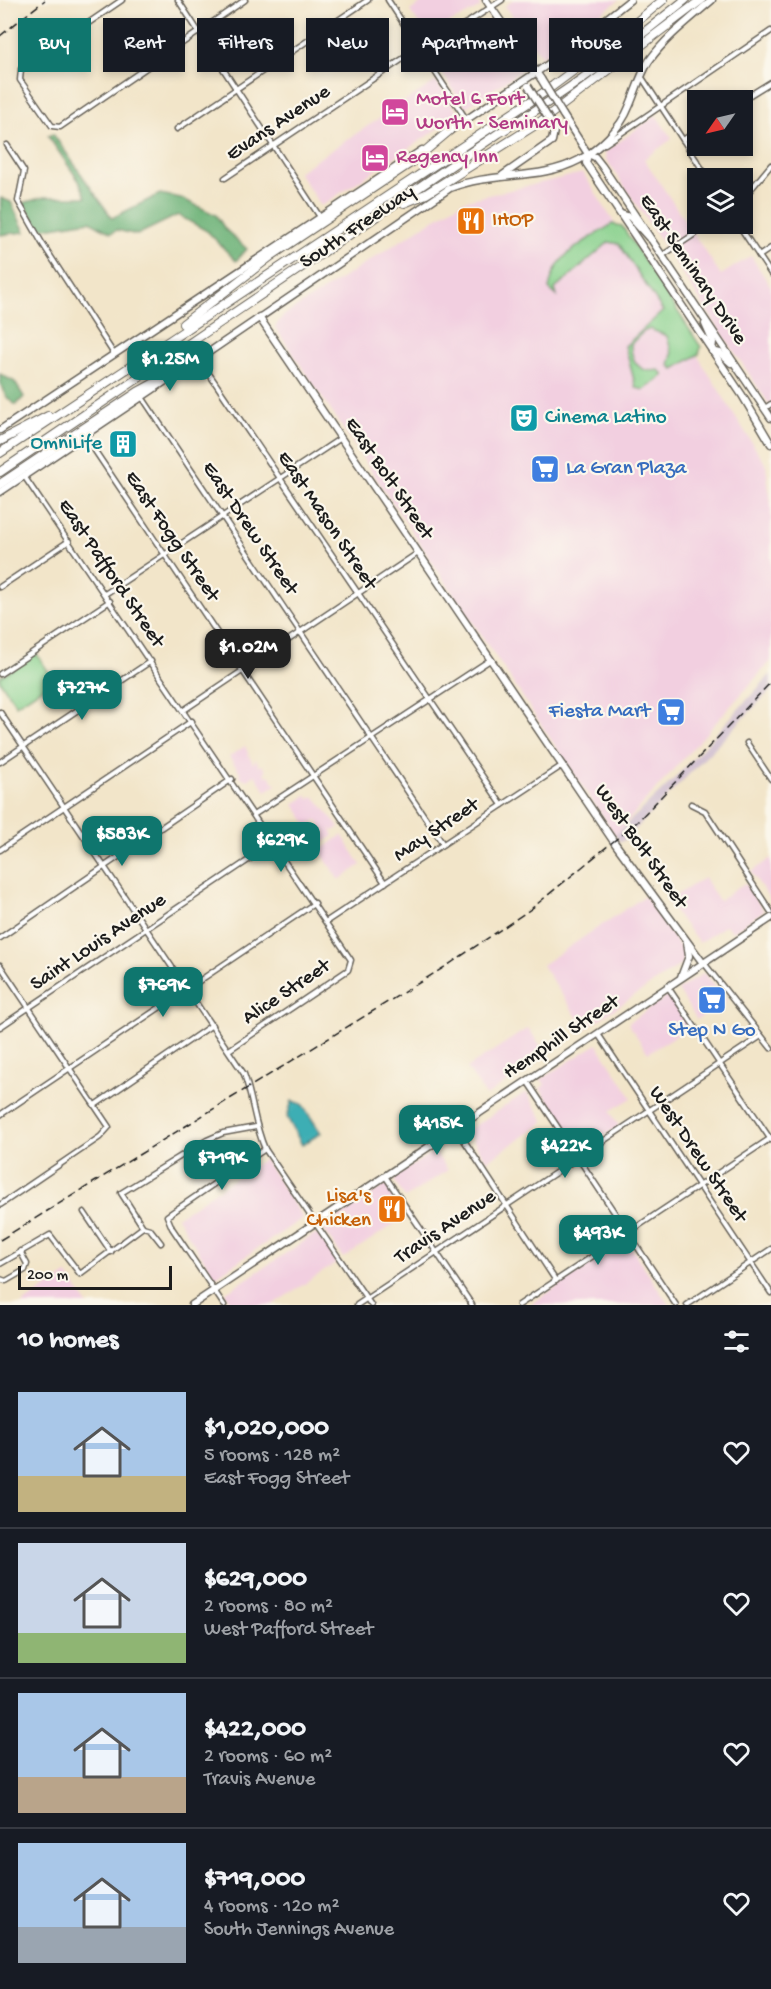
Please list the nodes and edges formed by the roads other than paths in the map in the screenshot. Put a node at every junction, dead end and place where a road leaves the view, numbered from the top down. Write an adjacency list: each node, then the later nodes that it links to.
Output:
1 (122, 0): 19 (street)
2 (178, 0): 17 (street)
3 (245, 0): 14 (street)
4 (368, 0): 27 (street)
5 (388, 0): 16 (street)
6 (486, 0): 13 (main road, East Seminary Drive)
7 (502, 0): 13 (street, Evans Avenue)
8 (630, 0): 24 (main road, South Freeway)
9 (663, 0): 58 (highway, South Freeway)
10 (685, 0): 44 (highway, South Freeway)
11 (701, 0): 44 (highway)
12 (712, 0): 23 (main road, South Freeway)
13 (492, 8): 15 (street, Evans Avenue); 24 (main road, East Seminary Drive)
14 (219, 18)
15 (474, 18)
16 (401, 20)
17 (197, 30)
18 (771, 31): 29 (street)
19 (197, 33)
20 (401, 60): 36 (street, Evans Avenue)
21 (225, 72): 27 (street)
22 (435, 72): 30 (street)
23 (641, 75): 29 (street); 37 (main road, South Freeway)
24 (539, 76): 26 (main road, South Freeway); 38 (main road, East Seminary Drive, bridge)
25 (771, 81): 28 (street)
26 (526, 84): 30 (main road, South Freeway); 41 (main road, bridge)
27 (236, 89): 31 (street); 36 (street)
28 (753, 93)
29 (661, 108): 34 (street); 37 (street)
30 (466, 119): 32 (main road, South Freeway)
31 (177, 129)
32 (449, 131): 46 (main road, South Freeway); 58 (highway)
33 (687, 137): 34 (street)
34 (683, 140): 40 (street)
35 (7, 145): 57 (street)
36 (273, 146): 42 (street, Evans Avenue); 46 (street)
37 (598, 147): 38 (main road, South Freeway)
38 (588, 154): 41 (main road, South Freeway); 45 (main road, East Seminary Drive); 49 (main road, East Seminary Drive)
39 (771, 165): 43 (street)
40 (701, 168)
41 (503, 175): 55 (main road, South Freeway)
42 (225, 178)
43 (753, 187)
44 (389, 209): 72 (highway, South Freeway)
45 (621, 214): 49 (main road); 56 (main road, East Seminary Drive)
46 (320, 217): 57 (main road, South Freeway)
47 (695, 234): 51 (street)
48 (745, 234): 52 (street)
49 (652, 240): 51 (main road, East Seminary Drive)
50 (771, 248): 52 (street)
51 (663, 255): 54 (main road, East Seminary Drive)
52 (759, 256): 53 (street)
53 (771, 274)
54 (699, 309): 56 (main road); 60 (main road, East Seminary Drive)
55 (259, 317): 59 (main road, South Freeway); 68 (main road, East Bolt Street)
56 (712, 351): 60 (main road); 61 (main road, East Seminary Drive)
57 (114, 354): 66 (main road, South Freeway)
58 (145, 355): 63 (highway, South Freeway)
59 (197, 360): 62 (main road, South Freeway); 74 (street, East Mason Street); 75 (highway)
60 (740, 372): 64 (main road, East Seminary Drive)
61 (742, 395): 64 (main road); 70 (main road, East Seminary Drive)
62 (142, 396): 67 (main road, South Freeway); 77 (street, East Drew Street)
63 (73, 403): 69 (highway); 71 (highway, South Freeway)
64 (768, 406): 65 (main road, East Seminary Drive)
65 (771, 418)
66 (0, 430)
67 (84, 435): 73 (main road, South Freeway); 80 (street, East Fogg Street)
68 (341, 438): 74 (street); 79 (main road, East Bolt Street)
69 (0, 441)
70 (771, 444)
71 (0, 453)
72 (0, 472)
73 (24, 475): 76 (main road, South Freeway); 78 (street, East Pafford Street)
74 (279, 478): 77 (street); 82 (street, East Mason Street)
75 (0, 484)
76 (0, 492)
77 (222, 516): 80 (street); 85 (street, East Drew Street)
78 (69, 541): 81 (street); 83 (street, East Pafford Street)
79 (418, 553): 82 (street); 86 (main road, East Bolt Street)
80 (164, 554): 83 (street); 88 (street, East Fogg Street)
81 (0, 587)
82 (357, 593): 85 (street); 90 (street, East Mason Street)
83 (105, 594): 84 (street, East Pafford Street)
84 (110, 601): 87 (street, East Pafford Street); 89 (street)
85 (299, 632): 88 (street); 94 (street, East Drew Street)
86 (492, 658): 90 (street); 98 (main road, West Bolt Street)
87 (151, 661): 91 (street, East Pafford Street); 96 (street)
88 (242, 670): 91 (street); 99 (street, East Fogg Street)
89 (0, 674)
90 (429, 700): 94 (street); 103 (street, East Mason Street)
91 (184, 710): 93 (street, East Pafford Street)
92 (0, 712): 96 (street)
93 (192, 721): 100 (street, East Pafford Street); 104 (street)
94 (370, 738): 99 (street); 107 (street)
95 (747, 743): 101 (street)
96 (23, 747): 97 (street); 104 (street)
97 (0, 762)
98 (563, 765): 103 (street, May Street); 117 (main road, West Bolt Street)
99 (313, 776): 105 (street); 110 (street, East Fogg Street)
100 (232, 779): 105 (street, East Pafford Street); 109 (street)
101 (771, 779)
102 (690, 804): 112 (street)
103 (502, 805): 107 (street, May Street)
104 (63, 806): 108 (street); 109 (street)
105 (255, 814): 106 (street, East Pafford Street)
106 (274, 843): 111 (street, East Pafford Street); 115 (street, Saint Louis Avenue)
107 (443, 844): 110 (street, May Street)
108 (0, 849)
109 (104, 867): 115 (street); 116 (street)
110 (385, 883): 114 (street, May Street)
111 (315, 903): 114 (street, East Pafford Street); 123 (street)
112 (771, 912)
113 (771, 918): 119 (main road, Hemphill Street)
114 (327, 921): 118 (street, East Pafford Street)
115 (145, 930): 123 (street); 124 (street, Saint Louis Avenue)
116 (0, 938)
117 (687, 941): 119 (main road, West Bolt Street); 121 (main road)
118 (349, 954): 130 (street, Alice Street)
119 (703, 963): 121 (main road, Hemphill Street); 128 (street, West Bolt Street)
120 (0, 965): 124 (street)
121 (681, 978): 122 (main road, Hemphill Street)
122 (668, 986): 127 (main road, Hemphill Street); 131 (street)
123 (187, 989): 125 (street); 132 (street)
124 (29, 1008): 126 (street, Saint Louis Avenue); 132 (street)
125 (212, 1025): 130 (street); 134 (street, Alice Street)
126 (0, 1027)
127 (598, 1034): 133 (main road, Hemphill Street); 135 (street, West Drew Street)
128 (761, 1036): 129 (street, West Bolt Street); 131 (street, Travis Avenue)
129 (771, 1048)
130 (229, 1050): 137 (street)
131 (719, 1063): 135 (street, Travis Avenue); 139 (street)
132 (70, 1068): 134 (street); 136 (street)
133 (527, 1081): 138 (main road, Hemphill Street); 141 (street)
134 (95, 1105): 144 (street)
135 (649, 1110): 141 (street, Travis Avenue); 143 (street, West Drew Street)
136 (0, 1115)
137 (256, 1128): 140 (street); 148 (street)
138 (456, 1128): 142 (main road, Hemphill Street); 145 (street)
139 (771, 1139): 143 (street)
140 (265, 1149): 147 (street); 159 (street)
141 (578, 1158): 145 (street, Travis Avenue); 149 (street)
142 (385, 1176): 147 (main road, Hemphill Street); 154 (street)
143 (699, 1186): 149 (street); 155 (street, West Drew Street)
144 (0, 1205)
145 (507, 1205): 154 (street, Travis Avenue); 158 (street)
146 (84, 1212): 153 (street)
147 (316, 1222): 159 (main road, Hemphill Street); 161 (street)
148 (143, 1227): 150 (street); 153 (street)
149 (628, 1233): 158 (street); 168 (street)
150 (161, 1244)
151 (771, 1249): 155 (street)
152 (20, 1251): 153 (street); 156 (street); 157 (street)
153 (111, 1252)
154 (437, 1252): 161 (street, Travis Avenue); 166 (street)
155 (751, 1263): 160 (street, West Drew Street); 169 (street)
156 (0, 1264)
157 (0, 1279)
158 (556, 1281): 167 (street)
159 (214, 1290): 162 (main road, Hemphill Street); 163 (street)
160 (771, 1293)
161 (367, 1299): 164 (street, Travis Avenue); 165 (street)
162 (192, 1305)
163 (224, 1305)
164 (357, 1305)
165 (371, 1305)
166 (472, 1305)
167 (519, 1305)
168 (676, 1305)
169 (687, 1305)

